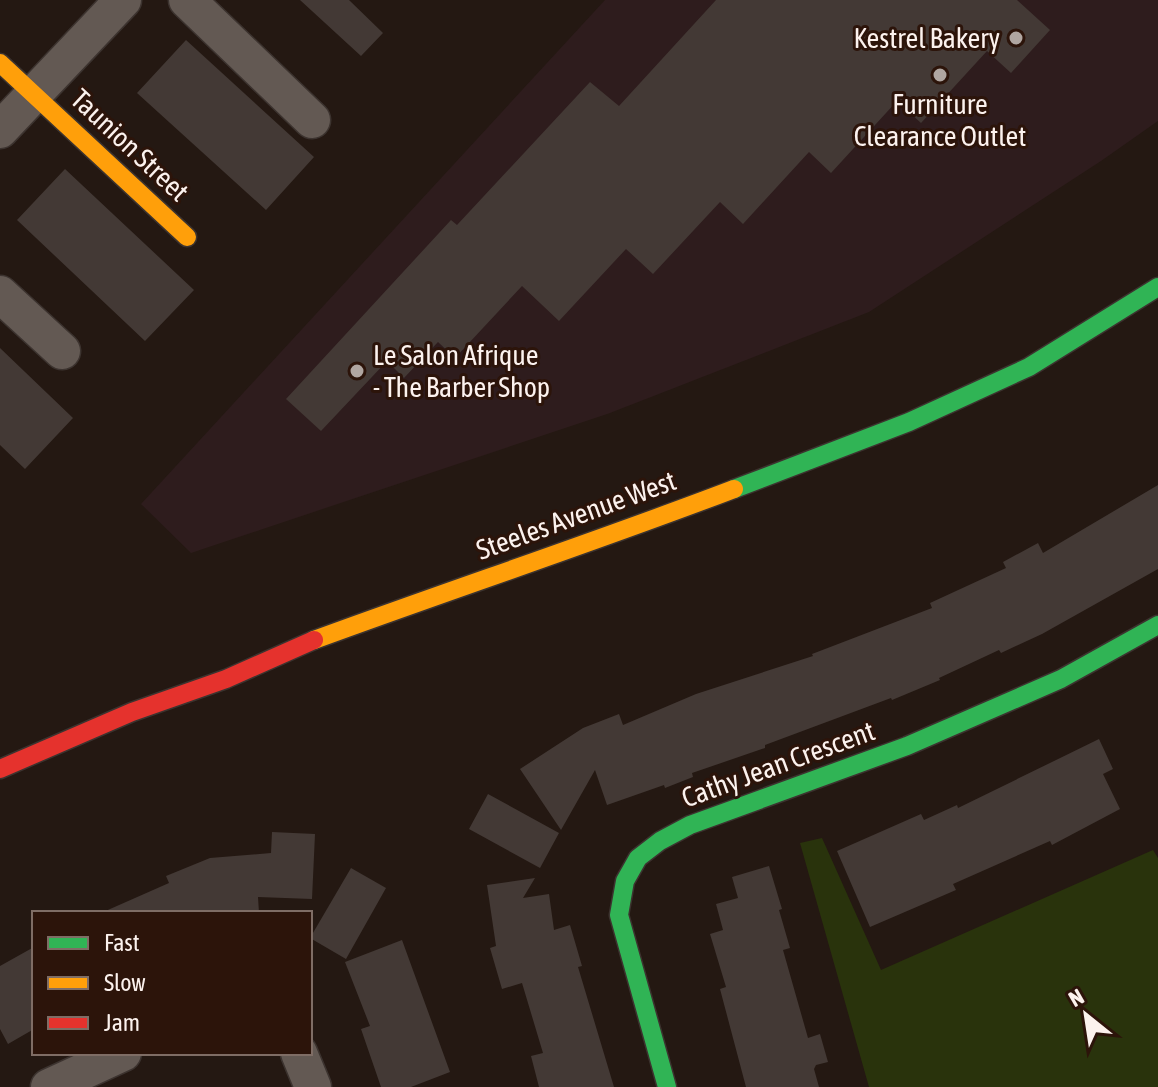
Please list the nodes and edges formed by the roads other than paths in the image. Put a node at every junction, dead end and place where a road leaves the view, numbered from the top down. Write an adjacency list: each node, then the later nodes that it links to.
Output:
1 (123, 0): 4 (street)
2 (187, 0): 5 (street)
3 (0, 63): 4 (main road, Taunion Street)
4 (34, 94): 6 (street); 7 (main road, Taunion Street)
5 (312, 120)
6 (0, 130)
7 (187, 237)
8 (1158, 287): 12 (main road, Steeles Avenue West)
9 (0, 294): 10 (street)
10 (62, 351)
11 (1158, 625): 17 (main road, Cathy Jean Crescent)
12 (0, 769)
13 (119, 1055): 15 (street)
14 (300, 1055): 16 (street)
15 (49, 1087)
16 (313, 1087)
17 (667, 1087)

